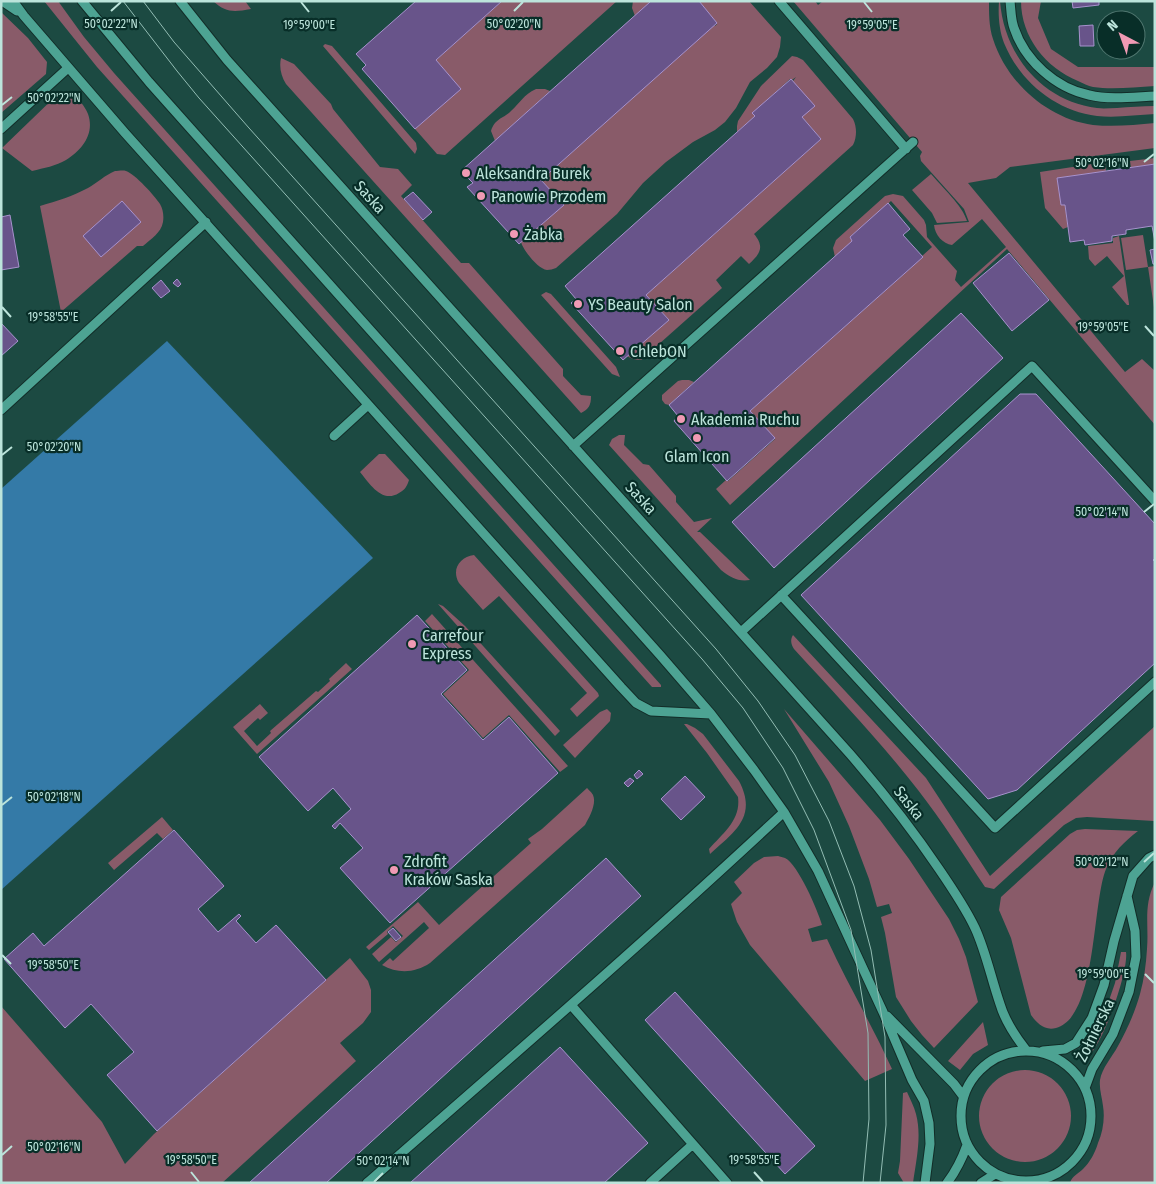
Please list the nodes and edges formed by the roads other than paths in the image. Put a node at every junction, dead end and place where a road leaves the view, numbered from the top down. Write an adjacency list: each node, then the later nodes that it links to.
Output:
1 (2, 1): 7 (street)
2 (13, 1): 7 (street)
3 (82, 1): 20 (street)
4 (180, 1): 15 (street, Saska)
5 (779, 1): 15 (street)
6 (1010, 1): 9 (street)
7 (24, 16): 8 (street)
8 (68, 68): 10 (street); 11 (street)
9 (1155, 96)
10 (1, 129)
11 (206, 222): 12 (street); 13 (street)
12 (368, 405): 14 (street); 20 (street)
13 (1, 410)
14 (334, 436)
15 (573, 446): 18 (street, Saska)
16 (1155, 501): 17 (street)
17 (781, 595): 18 (street); 19 (street)
18 (741, 632): 26 (street, Saska)
19 (1155, 682)
20 (711, 714): 21 (street)
21 (784, 812): 24 (street); 25 (street)
22 (1155, 855): 23 (street, Żołnierska)
23 (1127, 896): 27 (street, Żołnierska); 28 (street, Żołnierska)
24 (571, 1005): 30 (street); 33 (street)
25 (883, 1012): 29 (street); 36 (street)
26 (1026, 1050): 27 (street); 29 (street)
27 (1037, 1051): 28 (street)
28 (1085, 1088): 32 (street)
29 (963, 1096): 31 (street)
30 (693, 1144): 34 (street); 35 (street)
31 (967, 1145): 32 (street); 37 (street)
32 (995, 1174): 38 (street)
33 (367, 1183)
34 (650, 1183)
35 (727, 1183)
36 (925, 1183)
37 (947, 1183)
38 (981, 1183)

